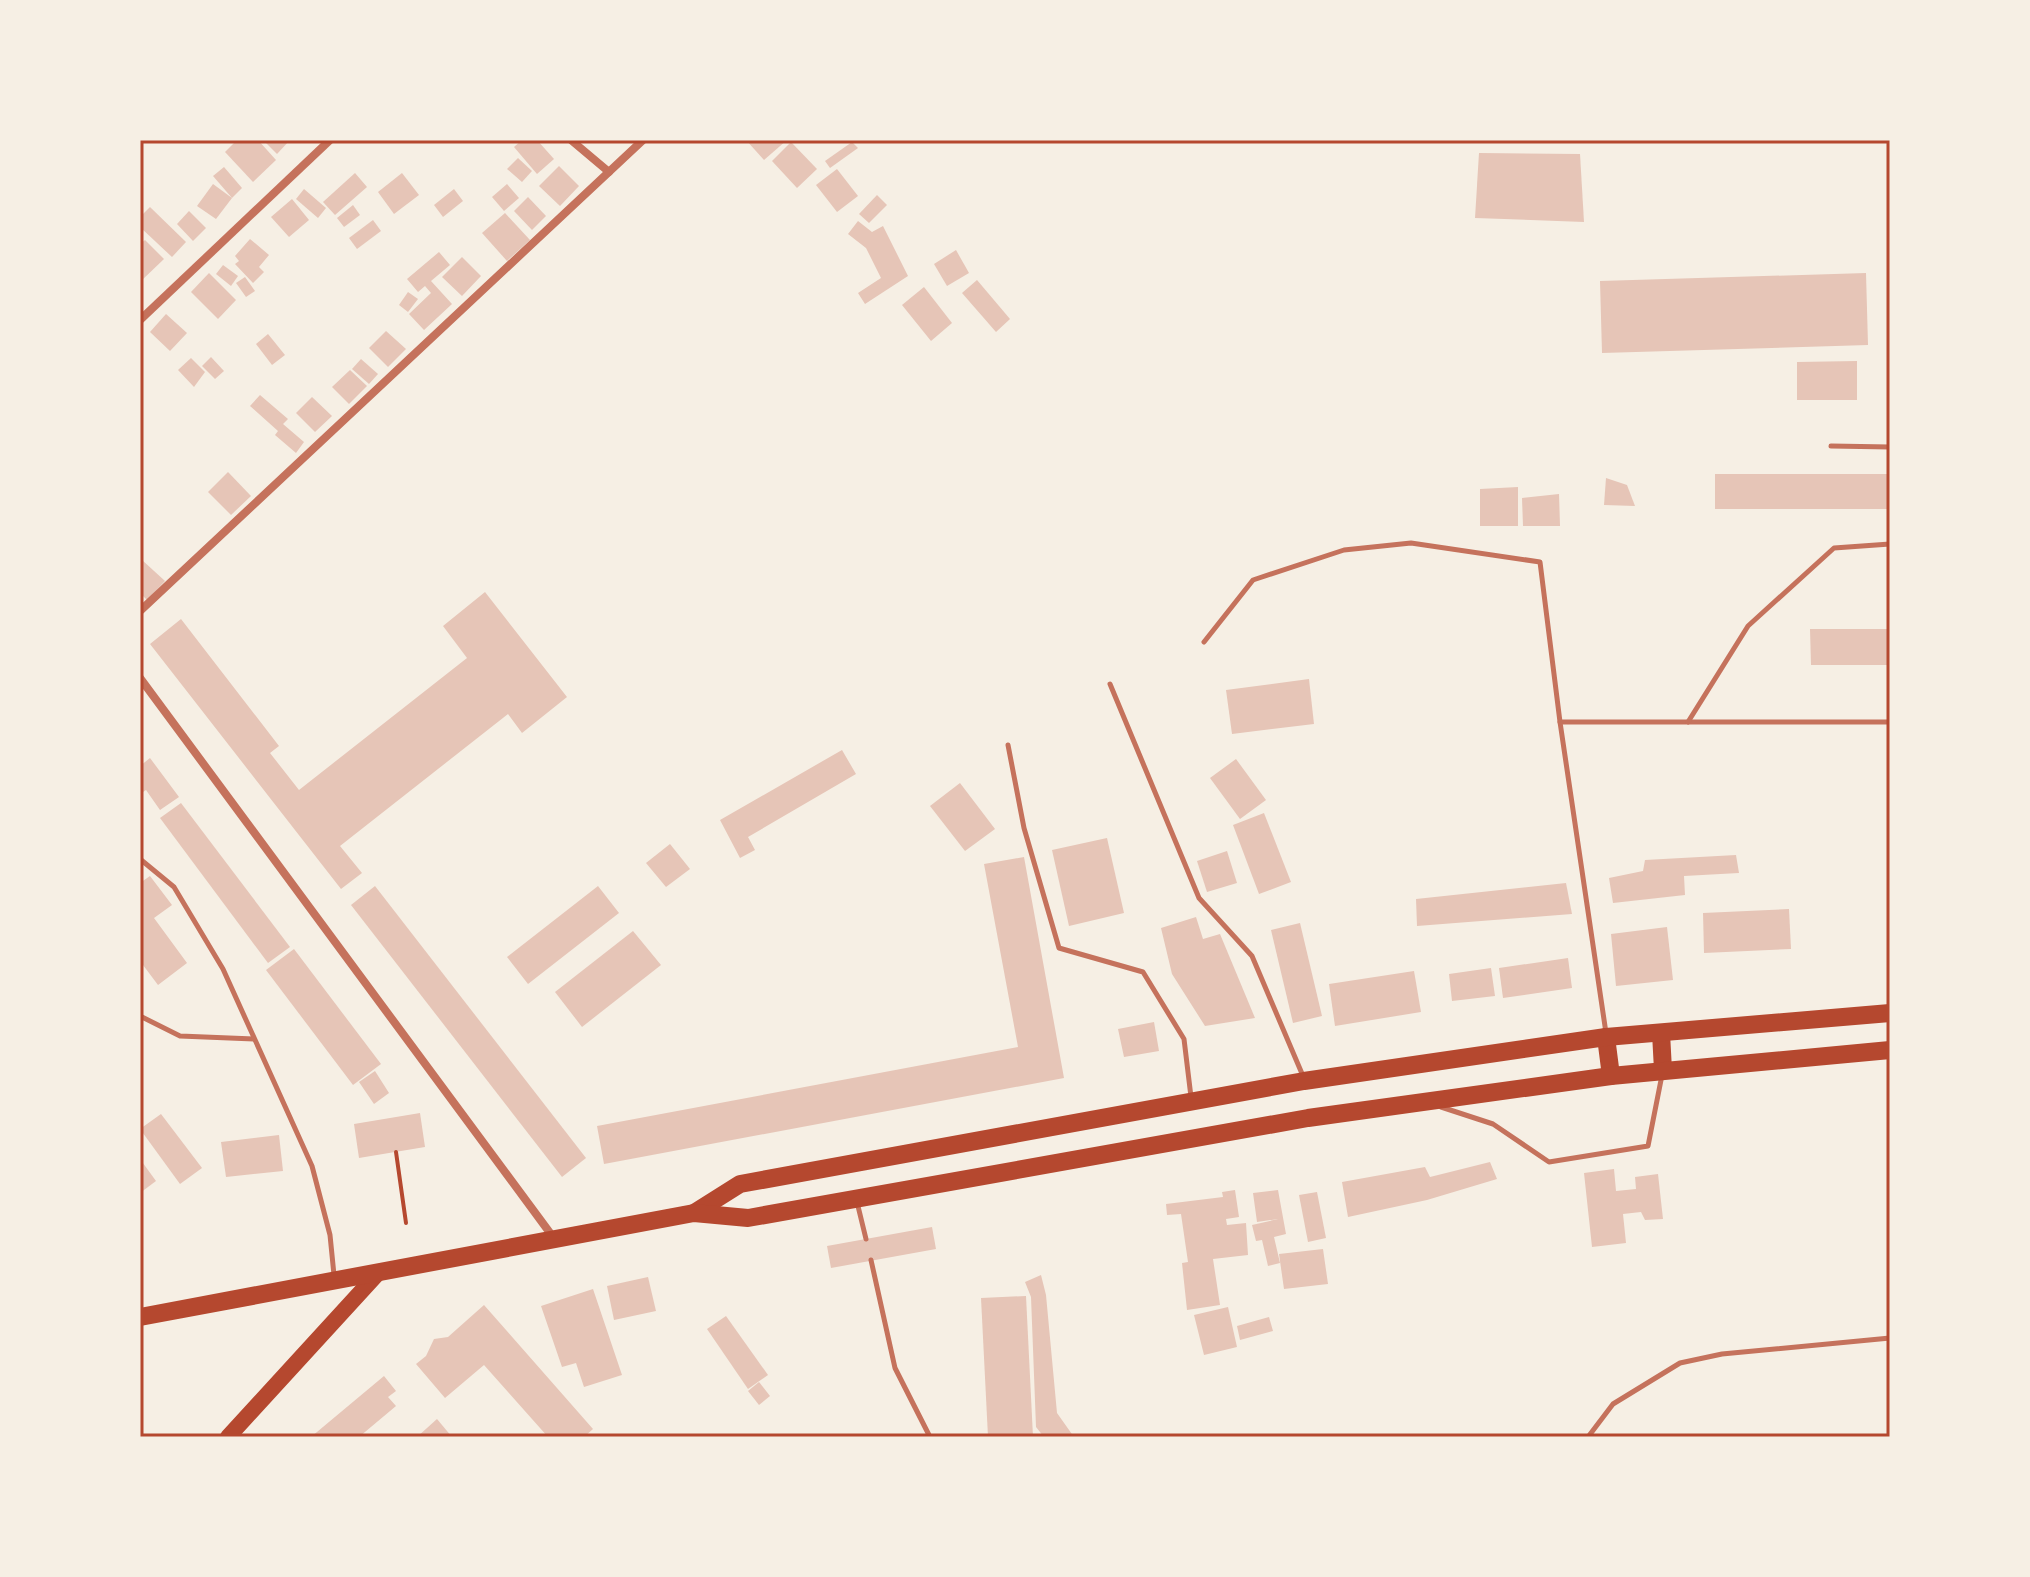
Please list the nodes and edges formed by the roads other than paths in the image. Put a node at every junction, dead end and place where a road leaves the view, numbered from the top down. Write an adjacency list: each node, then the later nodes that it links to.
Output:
1 (330, 140): 5 (street)
2 (571, 140): 4 (street)
3 (643, 140): 4 (street)
4 (609, 172): 9 (street)
5 (140, 320)
6 (1831, 446): 7 (lane)
7 (1890, 447)
8 (1890, 544): 15 (lane)
9 (140, 611)
10 (1204, 642): 13 (lane)
11 (140, 678): 31 (street)
12 (1110, 684): 26 (lane)
13 (1560, 722): 15 (lane); 21 (lane)
14 (1890, 722): 15 (lane)
15 (1688, 723)
16 (1008, 745): 28 (lane)
17 (140, 859): 22 (lane)
18 (1890, 1013): 20 (highway)
19 (140, 1016): 22 (lane)
20 (1661, 1033): 21 (highway); 24 (highway)
21 (1606, 1037): 25 (highway); 26 (highway)
22 (254, 1039): 35 (lane)
23 (1890, 1050): 24 (highway)
24 (1663, 1070): 25 (highway); 27 (lane)
25 (1611, 1076): 27 (highway)
26 (1306, 1100): 27 (highway); 28 (highway); 29 (highway)
27 (1425, 1101)
28 (1192, 1102): 30 (highway)
29 (856, 1197): 30 (highway); 32 (lane)
30 (694, 1213): 31 (highway)
31 (554, 1238): 34 (highway)
32 (866, 1239)
33 (871, 1260): 39 (lane)
34 (379, 1272): 35 (highway); 38 (main road)
35 (334, 1280): 36 (highway)
36 (140, 1317)
37 (1890, 1338): 40 (lane)
38 (228, 1437)
39 (930, 1437)
40 (1588, 1437)

